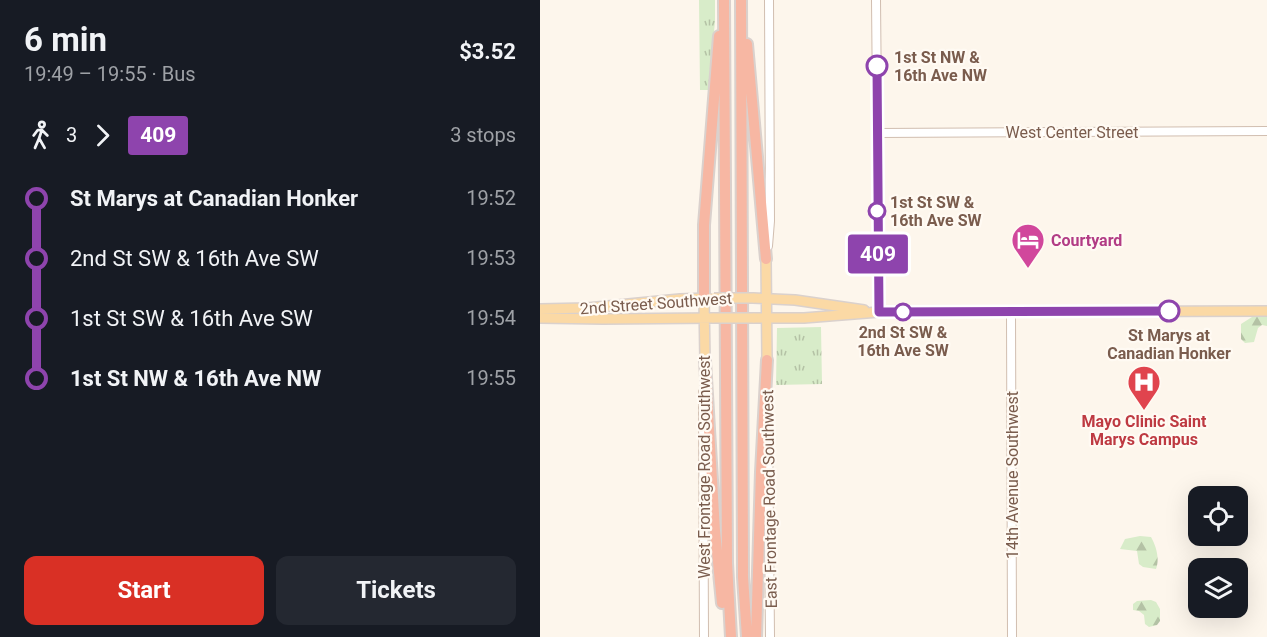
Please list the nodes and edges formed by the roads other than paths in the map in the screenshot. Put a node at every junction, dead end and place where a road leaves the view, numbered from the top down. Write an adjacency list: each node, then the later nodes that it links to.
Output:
1 (724, 0): 8 (highway); 20 (highway)
2 (742, 0): 7 (highway); 21 (highway)
3 (769, 0): 7 (street)
4 (876, 0): 6 (street)
5 (1267, 131): 6 (street, West Center Street)
6 (877, 133): 12 (street)
7 (766, 259): 9 (main road)
8 (709, 298): 9 (main road, 2nd Street Southwest, bridge); 10 (main road, 2nd Street Southwest); 15 (main road, West Frontage Road Southwest)
9 (767, 298): 12 (main road, 2nd Street Southwest); 16 (main road)
10 (540, 309)
11 (1267, 311): 13 (main road, 2nd Street Southwest)
12 (879, 312): 13 (main road, 2nd Street Southwest); 16 (main road, 2nd Street Southwest)
13 (1011, 312): 24 (street, 14th Avenue Southwest)
14 (540, 318): 15 (main road, 2nd Street Southwest)
15 (709, 318): 16 (main road, 2nd Street Southwest, bridge); 18 (main road, West Frontage Road Southwest)
16 (767, 318): 17 (main road)
17 (767, 360): 22 (highway); 23 (street, East Frontage Road Southwest)
18 (705, 361): 19 (street, West Frontage Road Southwest); 20 (highway)
19 (704, 637)
20 (729, 637)
21 (747, 637)
22 (756, 637)
23 (770, 637)
24 (1012, 637)

